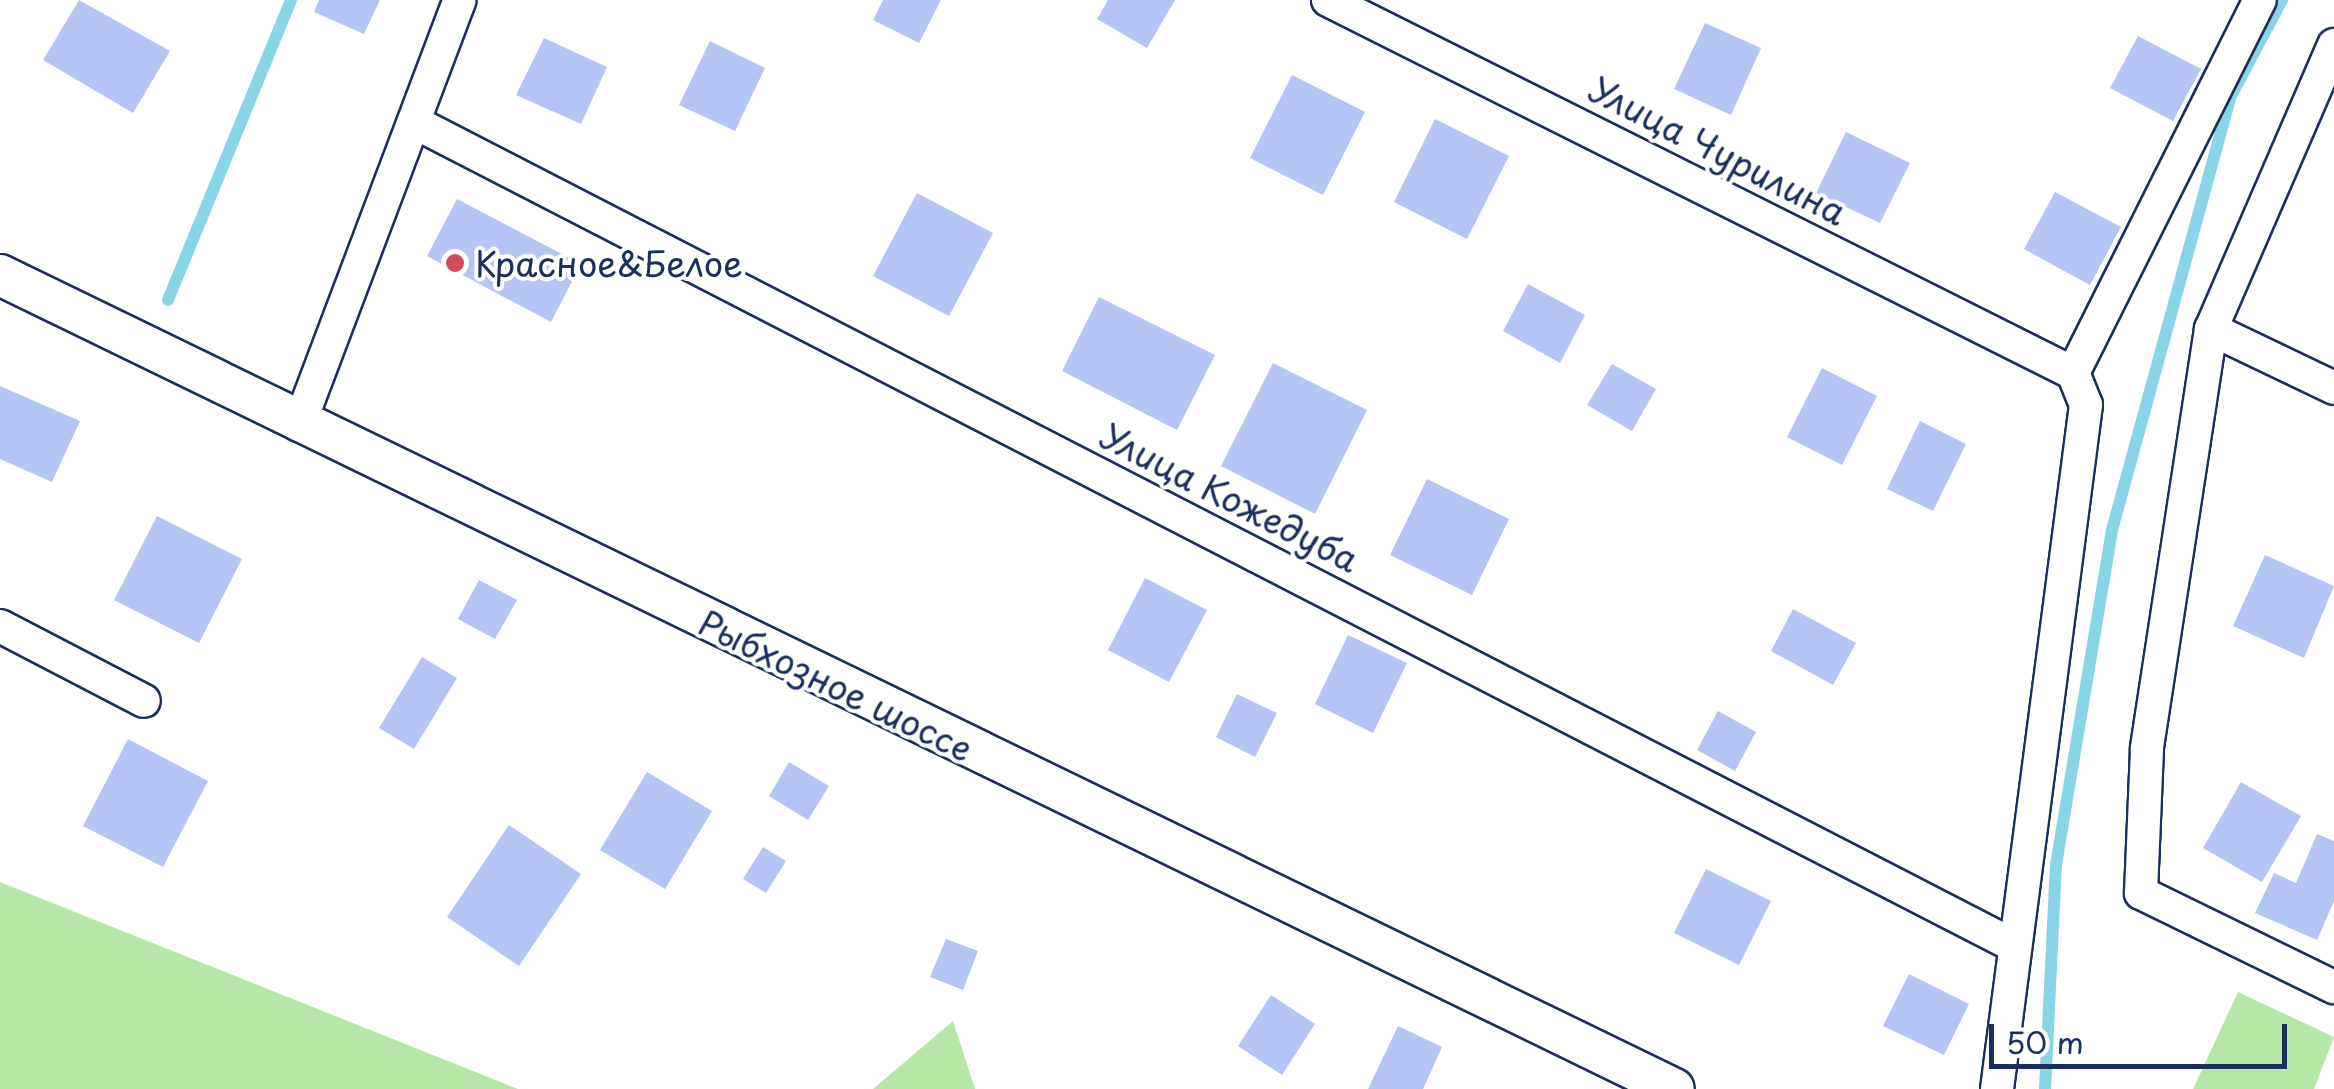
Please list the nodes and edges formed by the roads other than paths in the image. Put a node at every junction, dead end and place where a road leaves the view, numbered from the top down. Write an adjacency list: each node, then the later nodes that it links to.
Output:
1 (460, 0): 5 (street)
2 (1328, 0): 8 (street, Улица Чурилина)
3 (2260, 0): 8 (street)
4 (2334, 45): 7 (street)
5 (414, 122): 10 (street); 13 (street, Улица Кожедуба)
6 (0, 275): 10 (street, Рыбхозное шоссе)
7 (2211, 329): 9 (street); 14 (street)
8 (2073, 372): 13 (street)
9 (2334, 388)
10 (299, 425): 15 (street, Рыбхозное шоссе)
11 (0, 626): 12 (street)
12 (144, 701)
13 (2009, 944): 16 (street)
14 (2334, 987)
15 (1674, 1089)
16 (1997, 1089)

